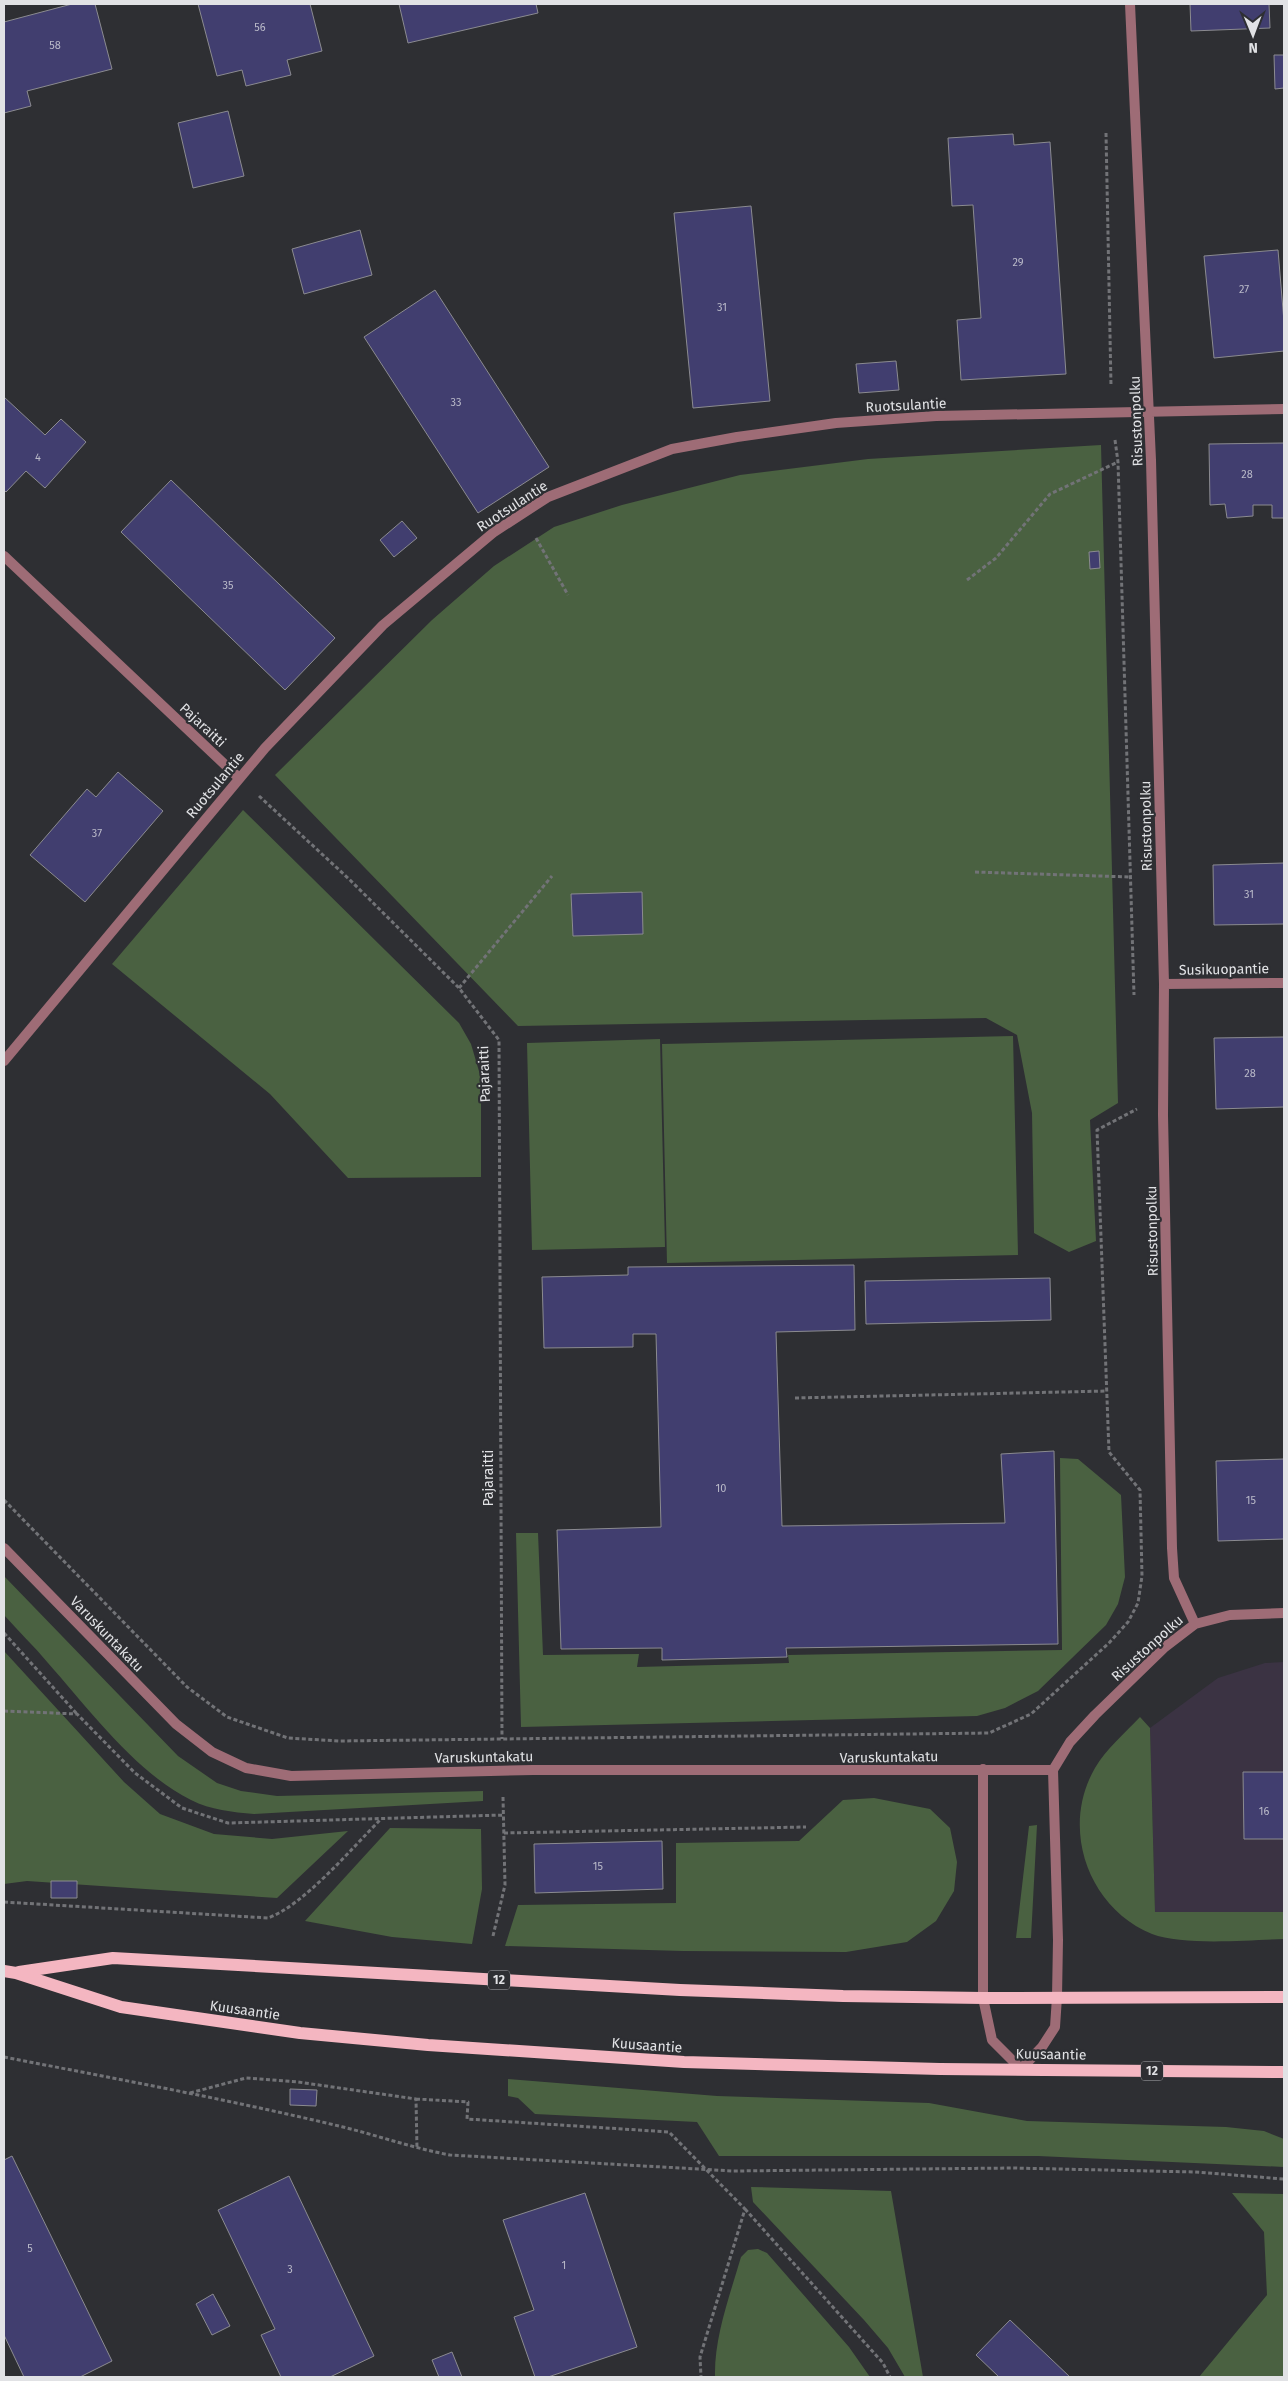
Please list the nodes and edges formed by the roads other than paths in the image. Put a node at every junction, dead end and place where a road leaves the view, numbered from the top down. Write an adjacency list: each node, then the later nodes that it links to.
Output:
1 (1130, 4): 3 (street, Risustonpolku)
2 (1284, 409): 3 (street, Ruotsulantie)
3 (1149, 410): 5 (street, Ruotsulantie); 7 (street, Risustonpolku)
4 (4, 556): 5 (street, Pajaraitti)
5 (238, 777): 8 (street, Ruotsulantie)
6 (1284, 983): 7 (street, Susikuopantie)
7 (1164, 984): 11 (street, Risustonpolku)
8 (4, 1062)
9 (4, 1548): 12 (street, Varuskuntakatu)
10 (1284, 1613): 11 (street)
11 (1195, 1624): 13 (street, Risustonpolku)
12 (983, 1769): 13 (street, Varuskuntakatu); 17 (street)
13 (1053, 1770): 15 (street)
14 (10, 1972): 17 (main road, Kuusaantie / 12); 18 (main road, Kuusaantie / 12)
15 (1058, 1997): 16 (main road, Kuusaantie / 12); 17 (main road, Kuusaantie / 12); 18 (street)
16 (1284, 1997)
17 (983, 1998): 18 (street)
18 (1021, 2069): 19 (main road, Kuusaantie / 12)
19 (1284, 2072)

